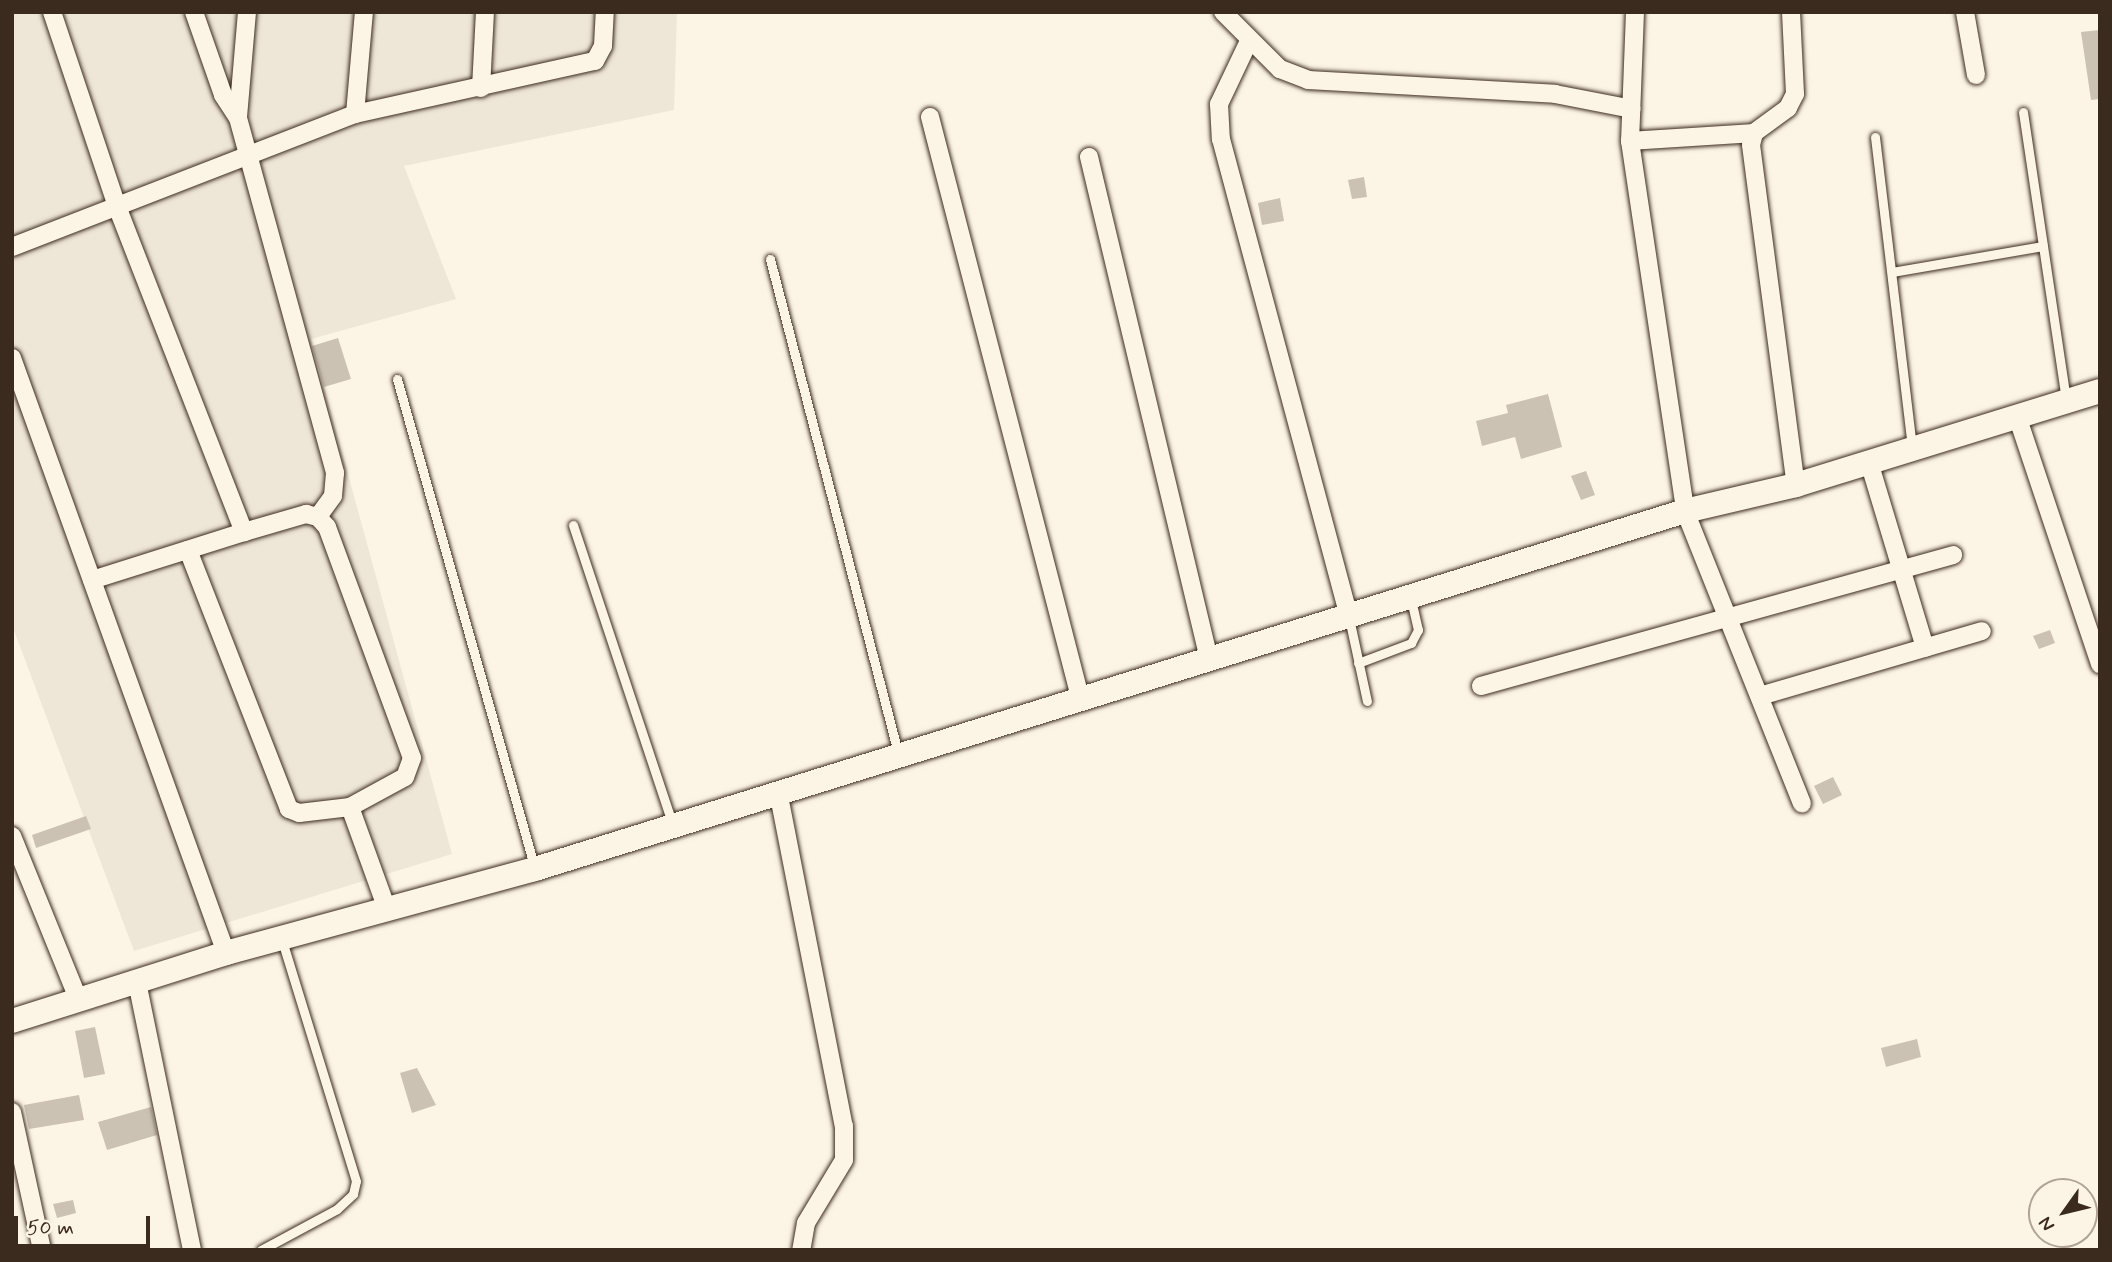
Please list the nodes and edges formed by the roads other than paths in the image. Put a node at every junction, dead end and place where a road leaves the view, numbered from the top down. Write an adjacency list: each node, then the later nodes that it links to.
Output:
1 (52, 12): 24 (street)
2 (194, 12): 18 (street)
3 (247, 12): 18 (street)
4 (364, 12): 16 (street)
5 (485, 12): 13 (street)
6 (605, 12): 13 (street)
7 (1223, 12): 11 (street)
8 (1634, 12): 14 (street)
9 (1791, 12): 19 (street)
10 (1965, 12): 12 (street)
11 (1248, 43): 14 (street); 46 (street)
12 (1976, 75)
13 (481, 88): 16 (street)
14 (1632, 109): 21 (street)
15 (2023, 112): 25 (lane)
16 (355, 114): 22 (street)
17 (930, 117): 55 (street)
18 (238, 118): 22 (street)
19 (1754, 133): 21 (street); 36 (street)
20 (1875, 137): 28 (lane)
21 (1630, 141): 37 (street)
22 (246, 157): 24 (street); 38 (street)
23 (1089, 157): 50 (street)
24 (118, 209): 26 (street); 40 (street)
25 (2043, 246): 28 (lane); 32 (lane)
26 (12, 247)
27 (770, 259): 57 (lane)
28 (1892, 272): 34 (lane)
29 (12, 358): 44 (street)
30 (397, 379): 63 (lane)
31 (2100, 391): 32 (street)
32 (2066, 401): 33 (street)
33 (2017, 416): 34 (street); 52 (street)
34 (1913, 448): 35 (street)
35 (1869, 462): 36 (street); 43 (street)
36 (1796, 485): 37 (street)
37 (1685, 511): 45 (street); 47 (street)
38 (318, 517): 40 (street); 60 (street)
39 (573, 525): 61 (lane)
40 (244, 532): 41 (street)
41 (188, 550): 44 (street); 60 (street)
42 (1953, 555): 43 (street)
43 (1903, 569): 47 (street); 49 (street)
44 (92, 580): 66 (street)
45 (1411, 600): 46 (street); 51 (lane)
46 (1349, 618): 50 (street); 51 (lane)
47 (1731, 618): 53 (street); 54 (street)
48 (1982, 631): 49 (street)
49 (1925, 648): 54 (street)
50 (1209, 659): 55 (street)
51 (1358, 663): 56 (lane)
52 (2100, 664)
53 (1481, 686)
54 (1760, 696): 59 (street)
55 (1080, 697): 57 (street)
56 (1367, 701)
57 (898, 753): 58 (street)
58 (778, 791): 61 (street); 74 (street)
59 (1802, 804)
60 (350, 807): 64 (street)
61 (672, 822): 63 (street)
62 (12, 836): 68 (street)
63 (535, 869): 64 (street)
64 (387, 909): 65 (street)
65 (281, 938): 66 (street); 73 (lane)
66 (226, 953): 67 (street)
67 (137, 982): 68 (street); 72 (street)
68 (79, 1001): 69 (street)
69 (12, 1021)
70 (12, 1112): 71 (street)
71 (42, 1250)
72 (192, 1250)
73 (261, 1250)
74 (801, 1250)

